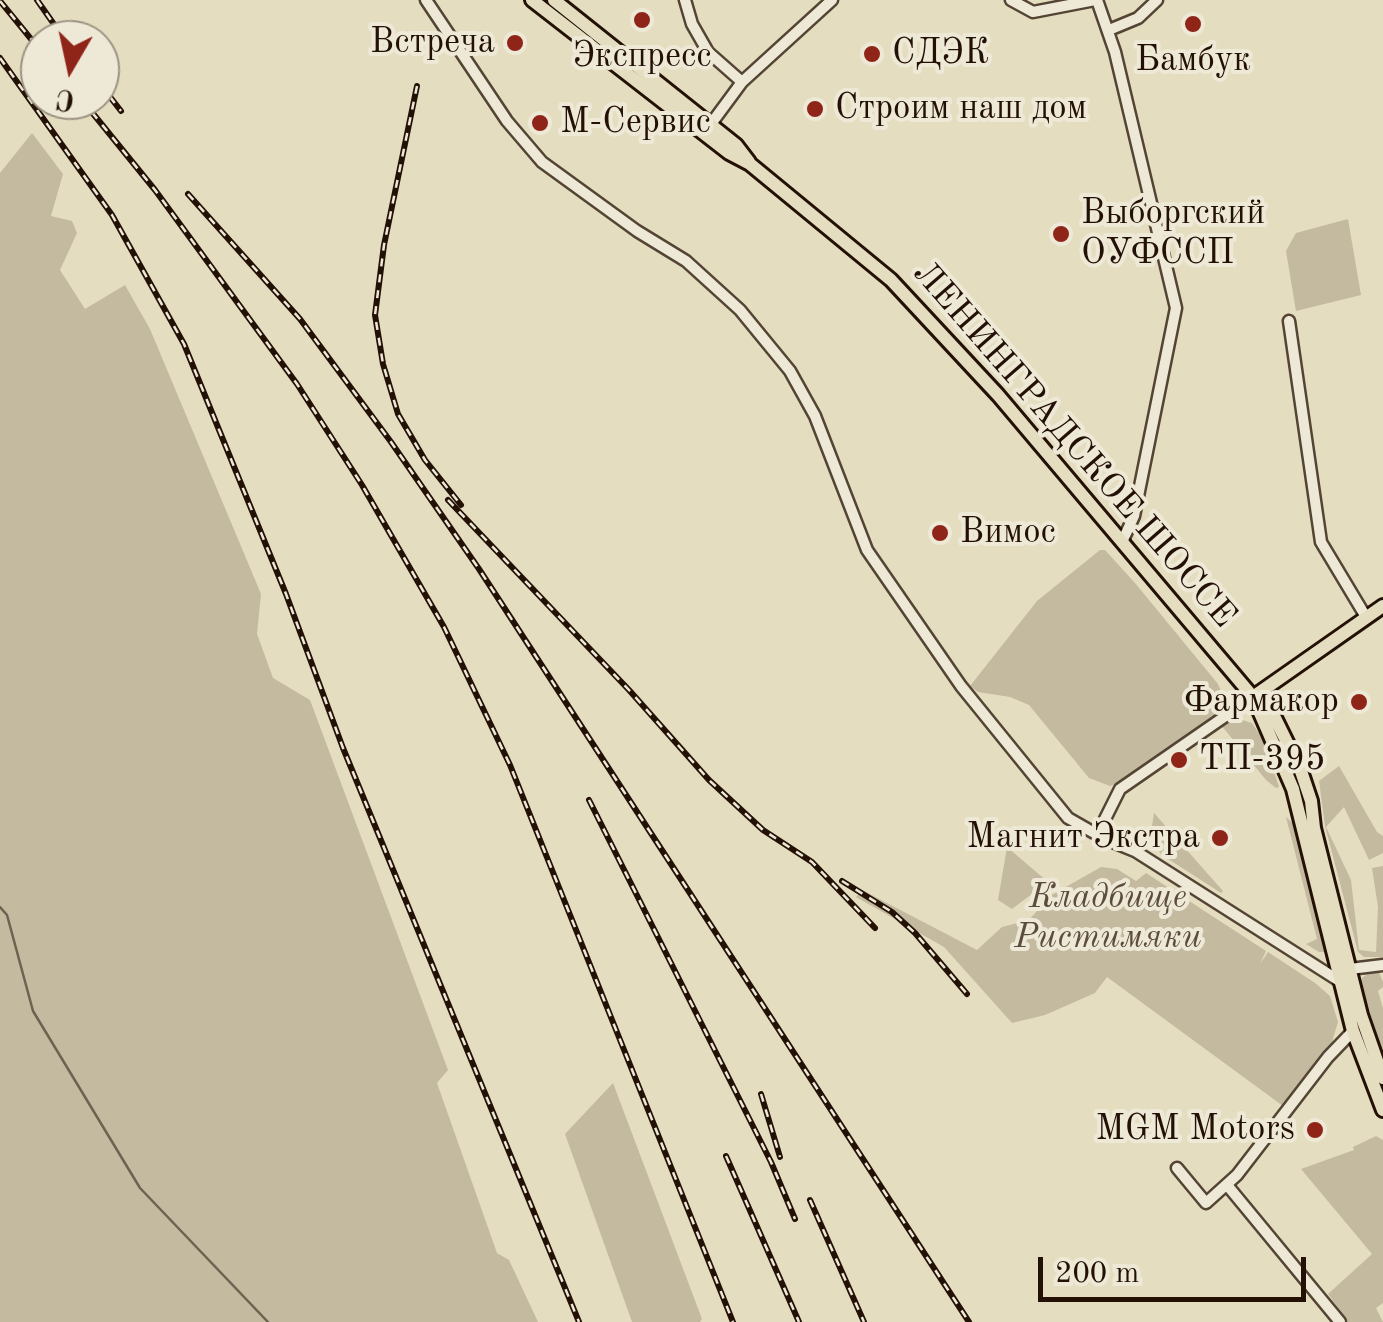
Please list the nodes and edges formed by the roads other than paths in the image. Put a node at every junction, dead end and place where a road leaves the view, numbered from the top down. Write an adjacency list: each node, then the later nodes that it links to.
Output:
1 (426, 0): 17 (street)
2 (532, 0): 11 (main road, ЛЕНИНГРАДСКОЕ ШОССЕ)
3 (554, 0): 11 (main road, ЛЕНИНГРАДСКОЕ ШОССЕ)
4 (685, 0): 10 (street)
5 (832, 0): 10 (street)
6 (1011, 0): 7 (street)
7 (1096, 0): 9 (street)
8 (1157, 0): 9 (street)
9 (1109, 30): 13 (street)
10 (742, 82): 11 (street)
11 (707, 129): 13 (main road, ЛЕНИНГРАДСКОЕ ШОССЕ)
12 (1288, 320): 15 (street)
13 (1122, 542): 16 (main road, ЛЕНИНГРАДСКОЕ ШОССЕ)
14 (1383, 606): 15 (main road)
15 (1366, 616): 16 (main road)
16 (1252, 697): 17 (street); 19 (main road, ЛЕНИНГРАДСКОЕ ШОССЕ); 20 (main road, ЛЕНИНГРАДСКОЕ ШОССЕ)
17 (1097, 835): 20 (street)
18 (1383, 965): 19 (street)
19 (1350, 969): 22 (main road, ЛЕНИНГРАДСКОЕ ШОССЕ)
20 (1340, 982): 21 (main road, ЛЕНИНГРАДСКОЕ ШОССЕ)
21 (1354, 1031): 23 (main road, ЛЕНИНГРАДСКОЕ ШОССЕ); 25 (street)
22 (1383, 1078)
23 (1383, 1110)
24 (1178, 1168): 25 (street)
25 (1228, 1185): 26 (street)
26 (1340, 1322)

